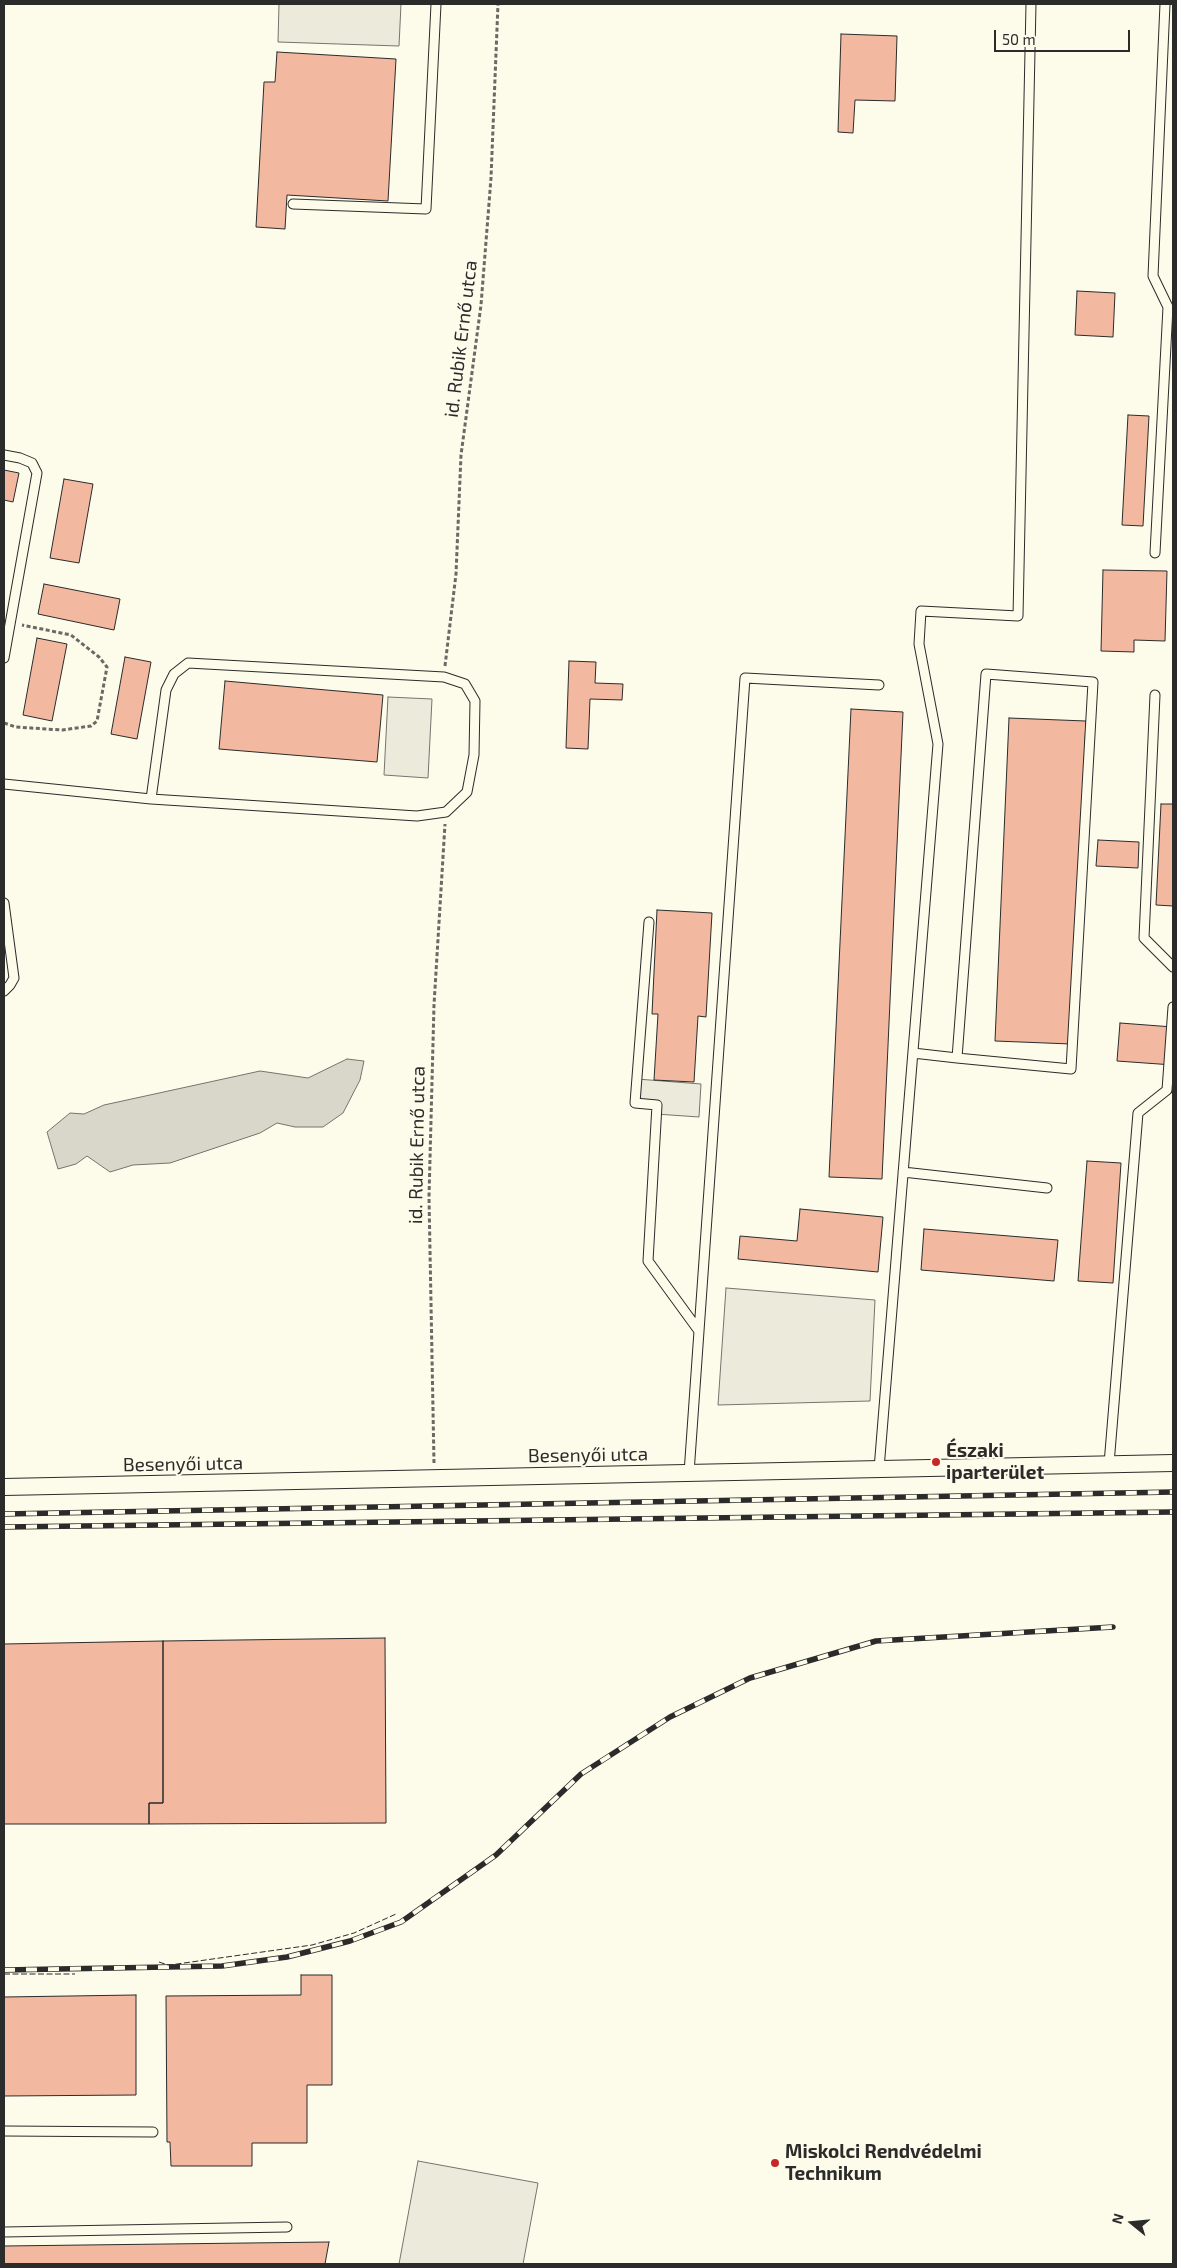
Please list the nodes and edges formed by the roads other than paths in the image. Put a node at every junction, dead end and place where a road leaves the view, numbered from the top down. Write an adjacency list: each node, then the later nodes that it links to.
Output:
1 (436, 4): 4 (lane)
2 (1031, 4): 17 (lane)
3 (1165, 4): 6 (lane)
4 (293, 204)
5 (4, 455): 7 (lane)
6 (1155, 554)
7 (4, 658)
8 (879, 685): 21 (lane)
9 (1155, 695): 14 (lane)
10 (4, 784): 11 (lane)
11 (151, 799): 11 (lane)
12 (4, 903): 15 (lane)
13 (649, 922): 21 (lane)
14 (1173, 968)
15 (4, 991)
16 (1173, 1008): 23 (lane)
17 (913, 1053): 18 (lane); 19 (lane)
18 (957, 1058): 18 (lane)
19 (903, 1172): 20 (lane); 24 (lane)
20 (1048, 1188)
21 (699, 1331): 25 (lane)
22 (1173, 1463): 23 (street, Besenyői utca)
23 (1109, 1464): 24 (street, Besenyői utca)
24 (879, 1469): 25 (street, Besenyői utca)
25 (689, 1473): 26 (street, Besenyői utca)
26 (4, 1487)
27 (4, 2131): 28 (lane)
28 (153, 2132)
29 (287, 2227): 30 (lane)
30 (4, 2232)

